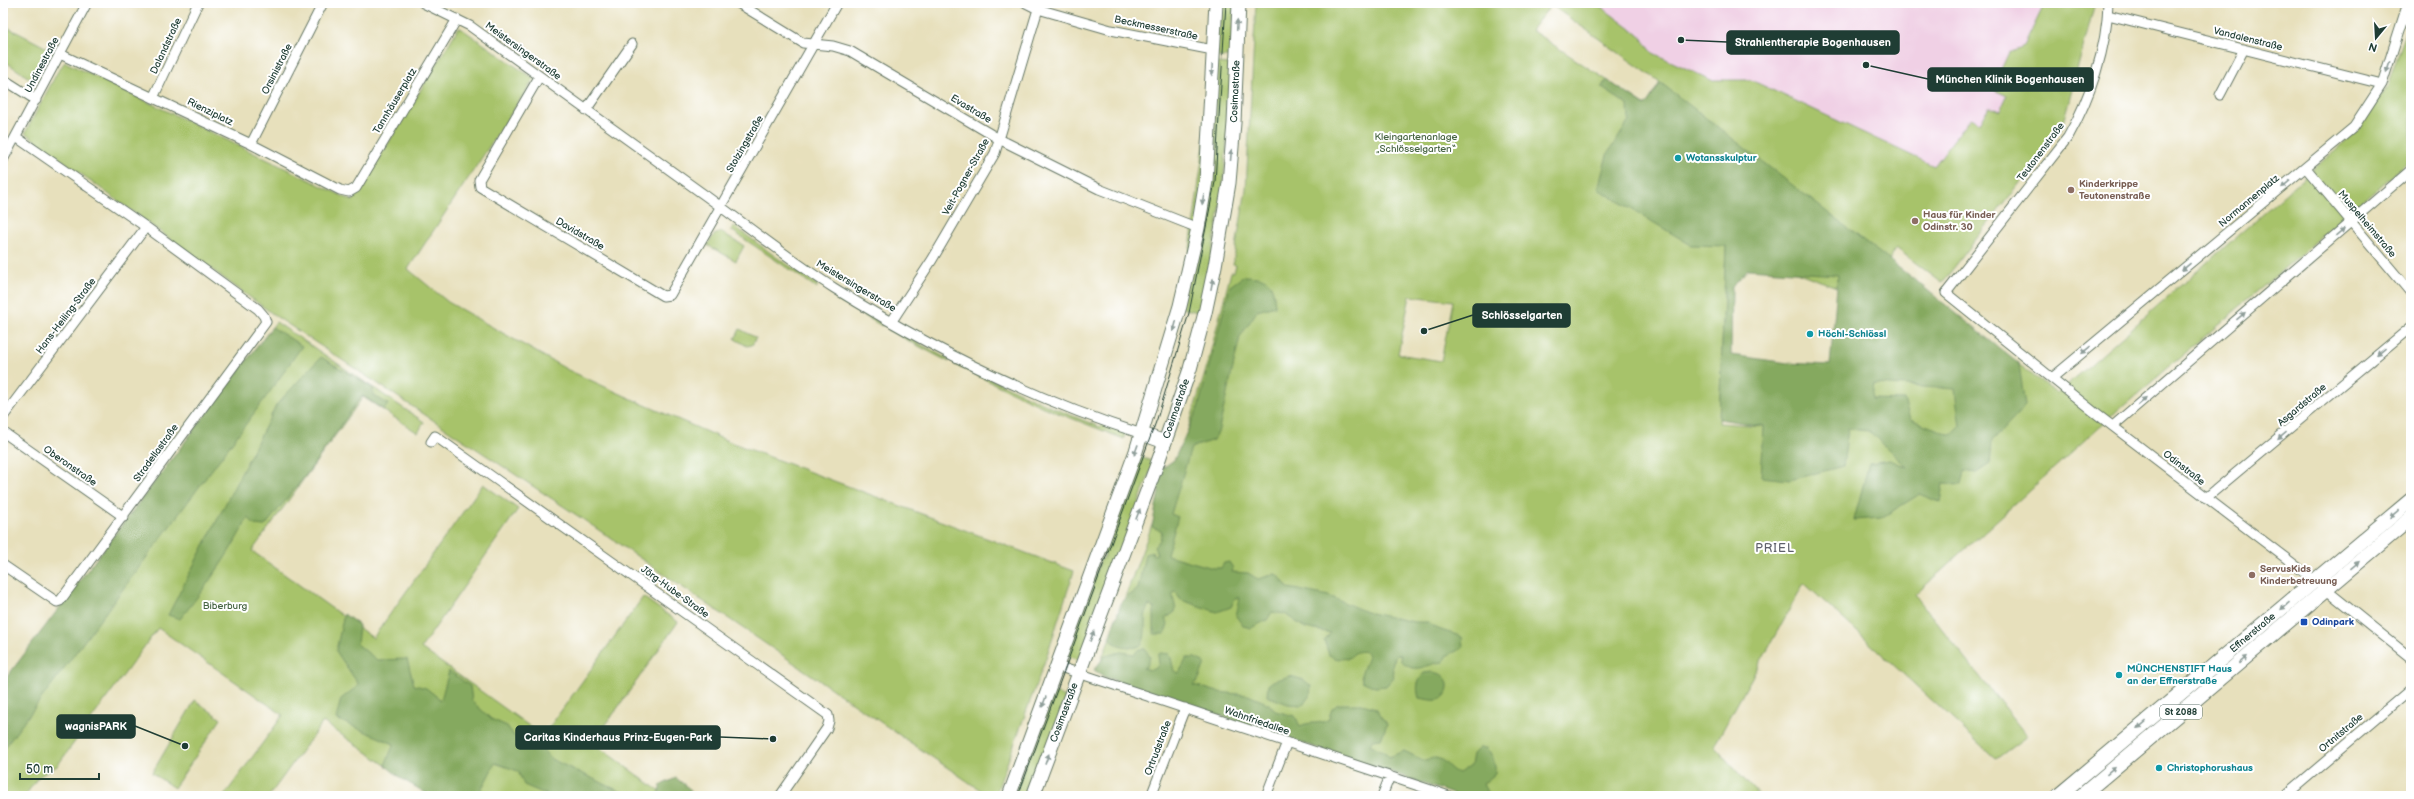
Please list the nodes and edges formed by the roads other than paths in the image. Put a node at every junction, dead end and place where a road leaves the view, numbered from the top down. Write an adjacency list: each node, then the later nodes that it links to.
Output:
1 (87, 3): 19 (street, Undinestraße)
2 (198, 3): 24 (street, Dalandstraße)
3 (323, 3): 29 (street, Orsinistraße)
4 (423, 3): 14 (street, Meistersingerstraße)
5 (738, 3): 16 (street, Evastraße)
6 (837, 3): 16 (street, Stolzingstraße)
7 (1026, 3): 12 (street, Beckmesserstraße)
8 (1216, 3): 18 (main road)
9 (1238, 3): 49 (main road, Cosimastraße, one-way to 9)
10 (2108, 3): 13 (street, Teutonenstraße)
11 (2408, 3): 22 (street, Normannenplatz, one-way to 22)
12 (1038, 9): 18 (street, Beckmesserstraße); 28 (street, Veit-Pogner-Straße)
13 (2108, 15): 17 (street, Vandalenstraße); 38 (street, Teutonenstraße)
14 (457, 19): 20 (street, Meistersingerstraße); 33 (street, Tannhäuserplatz)
15 (632, 44): 26 (street)
16 (813, 45): 28 (street, Evastraße); 34 (street, Stolzingstraße)
17 (2244, 49): 22 (street, Vandalenstraße); 23 (street)
18 (1213, 50): 37 (main road, one-way to 37)
19 (60, 54): 24 (street, Rienziplatz); 25 (street, Undinestraße)
20 (539, 76): 26 (street, Meistersingerstraße); 40 (street, Davidstraße)
21 (3, 79): 25 (street)
22 (2382, 84): 31 (street, Normannenplatz)
23 (2220, 95)
24 (154, 98): 29 (street, Rienziplatz)
25 (36, 100): 27 (street, Undinestraße)
26 (586, 110): 34 (street, Meistersingerstraße)
27 (16, 137): 30 (street); 36 (street)
28 (999, 139): 37 (street, Evastraße); 41 (street, Veit-Pogner-Straße)
29 (251, 144): 33 (street, Rienziplatz)
30 (3, 160)
31 (2306, 168): 35 (street, Muspelheimstraße); 43 (street, Normannenplatz, one-way to 43)
32 (2411, 170): 35 (street)
33 (349, 192)
34 (721, 206): 40 (street, Stolzingstraße); 41 (street, Meistersingerstraße)
35 (2351, 222): 39 (street, Muspelheimstraße); 45 (street, one-way to 35)
36 (146, 227): 44 (street, Hans-Heiling-Straße); 52 (street, Stradellastraße)
37 (1198, 228): 47 (main road, one-way to 47)
38 (1946, 293): 43 (street, Odinstraße)
39 (2411, 294)
40 (670, 295)
41 (892, 321): 47 (street, Meistersingerstraße)
42 (2411, 327): 50 (street, Asgardstraße, one-way to 50)
43 (2052, 378): 45 (street, Odinstraße)
44 (3, 417)
45 (2113, 426): 50 (street, Odinstraße)
46 (3, 432): 52 (street, Oberonstraße)
47 (1142, 434): 49 (main road); 57 (main road, one-way to 57)
48 (431, 442): 64 (street, Jörg-Hube-Straße)
49 (1165, 442): 58 (main road, Cosimastraße, one-way to 49)
50 (2206, 498): 55 (street, Odinstraße)
51 (2411, 500): 55 (main road, Effnerstraße / St 2088, one-way to 55)
52 (124, 517): 54 (street, Stradellastraße)
53 (2411, 518): 55 (main road, Effnerstraße / St 2088, one-way to 53)
54 (3, 565)
55 (2320, 585): 56 (street, Odinstraße); 71 (main road, Effnerstraße / St 2088, one-way to 71); 72 (main road, Effnerstraße / St 2088, one-way to 55)
56 (2411, 658)
57 (1058, 666): 58 (street, Wahnfriedallee); 65 (main road, one-way to 65)
58 (1079, 673): 60 (street, Wahnfriedallee); 66 (main road, Cosimastraße, one-way to 58)
59 (2411, 689): 63 (street, Ortnitstraße)
60 (1185, 708): 61 (street, Wahnfriedallee); 67 (street, Ortrudstraße)
61 (1287, 742): 62 (street, Wahnfriedallee); 68 (street)
62 (1390, 776): 69 (street); 70 (street, Wahnfriedallee)
63 (2286, 795)
64 (780, 796)
65 (1009, 796)
66 (1033, 796)
67 (1151, 796)
68 (1266, 796)
69 (1382, 796)
70 (1449, 796)
71 (2058, 796)
72 (2081, 796)

